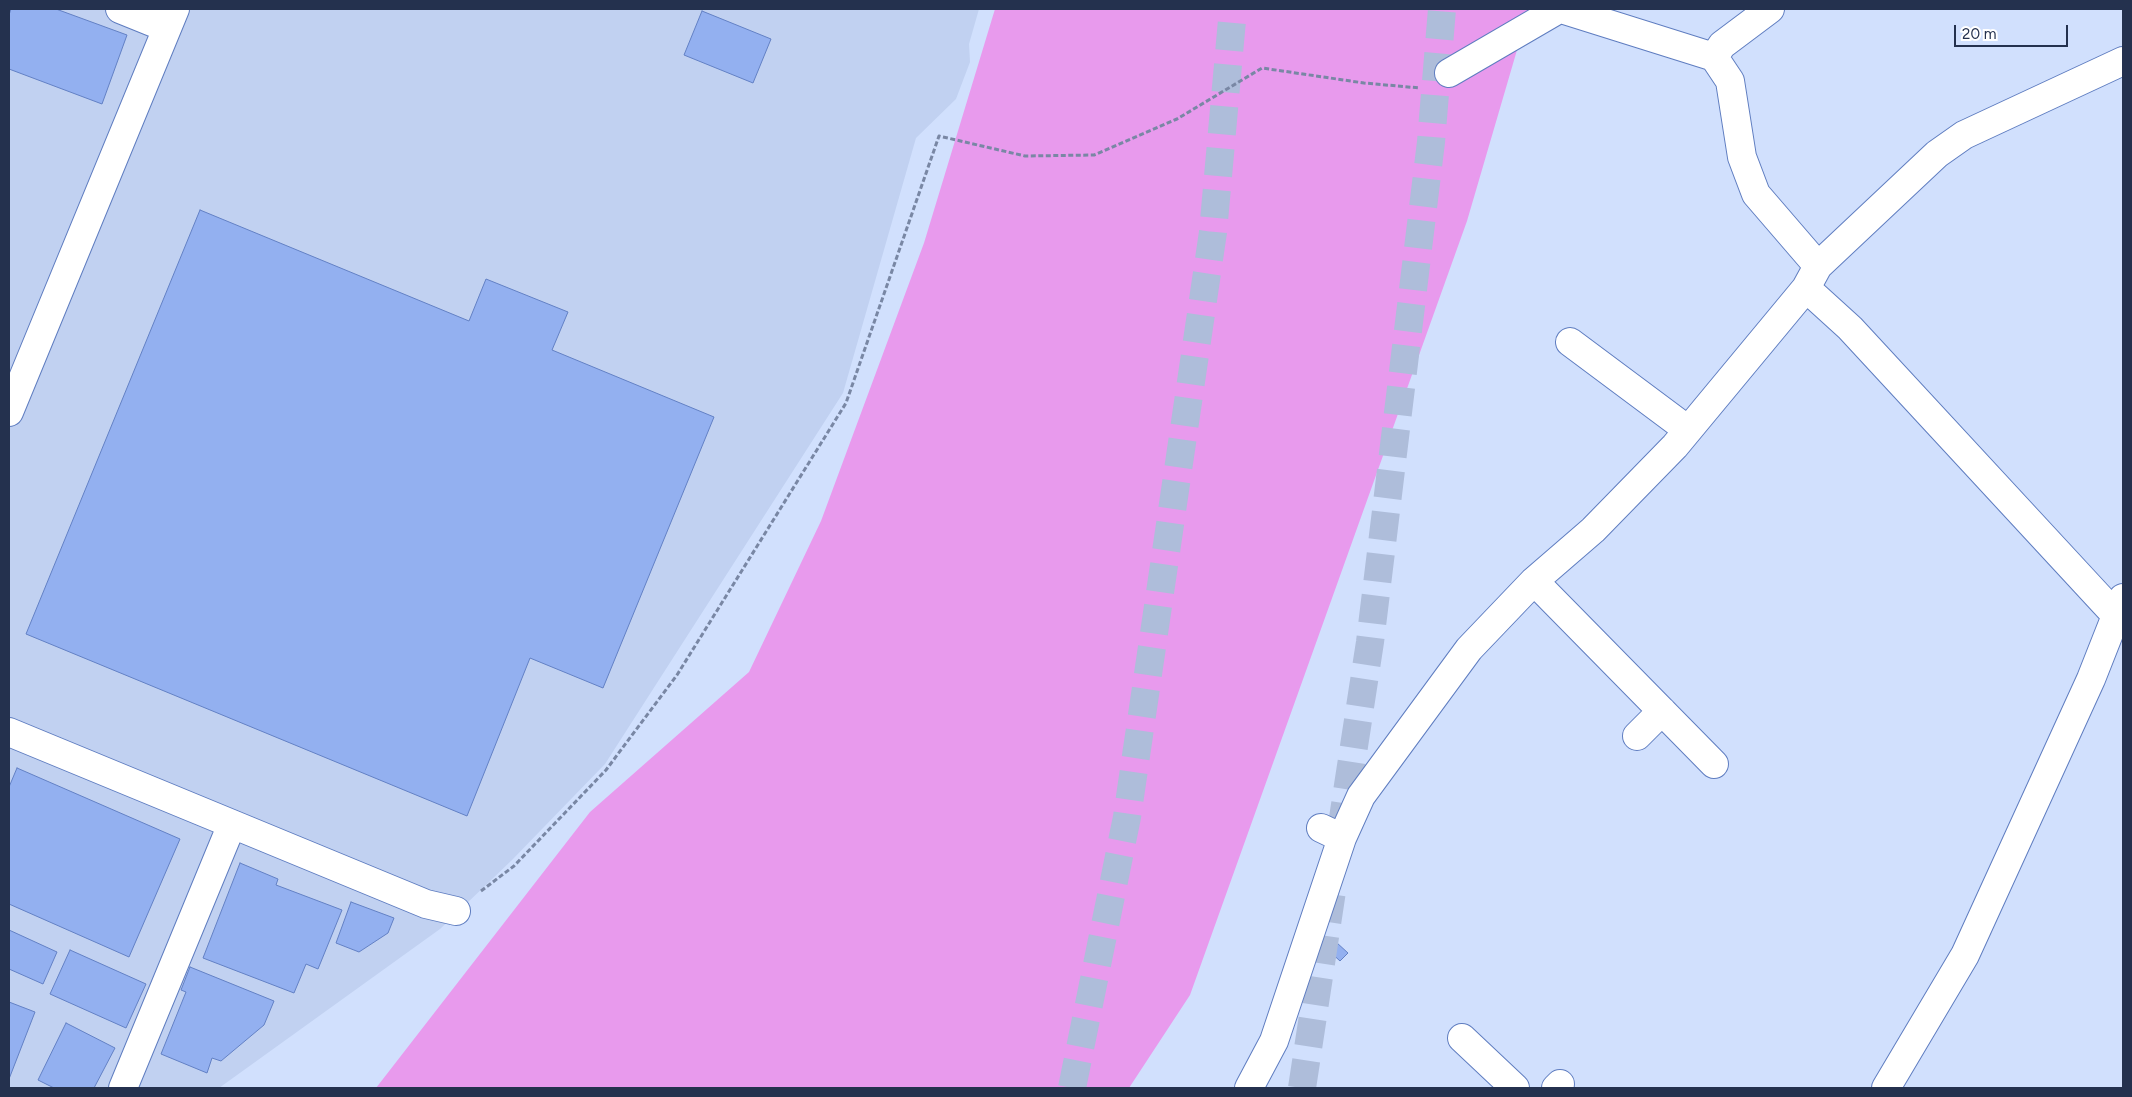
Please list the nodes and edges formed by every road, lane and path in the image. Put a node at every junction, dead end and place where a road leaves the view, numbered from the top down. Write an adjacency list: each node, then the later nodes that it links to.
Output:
1 (120, 9): 4 (street)
2 (1560, 9): 5 (street); 7 (street)
3 (1770, 9): 5 (street)
4 (171, 18): 10 (street)
5 (1714, 57): 8 (street)
6 (2123, 61): 8 (street)
7 (1449, 73): 19 (path)
8 (1812, 277): 11 (street); 13 (street)
9 (1570, 342): 11 (street)
10 (9, 412)
11 (1688, 430): 12 (street)
12 (1534, 581): 14 (street); 22 (street)
13 (2121, 612): 24 (street)
14 (1662, 711): 16 (street); 17 (street)
15 (9, 732): 18 (street)
16 (1637, 736)
17 (1714, 764)
18 (232, 824): 19 (street); 21 (street)
19 (456, 911)
20 (1462, 1038): 23 (street)
21 (123, 1088)
22 (1249, 1088)
23 (1514, 1088)
24 (1886, 1088)

